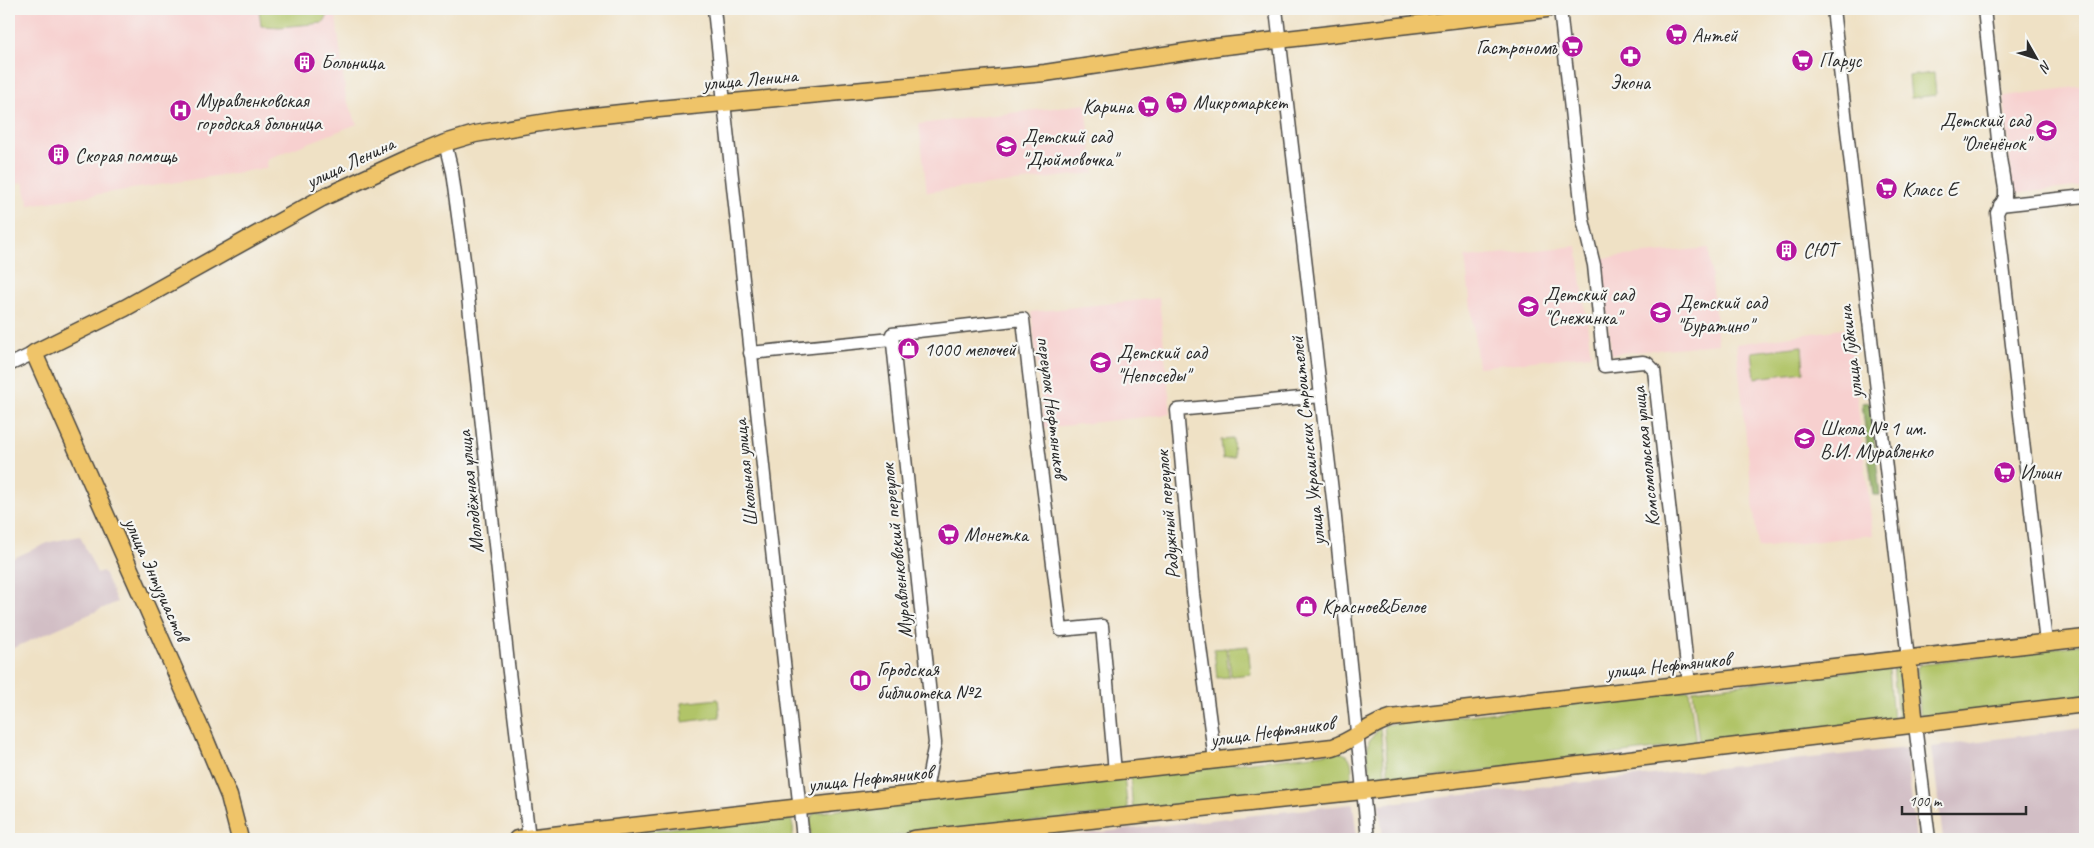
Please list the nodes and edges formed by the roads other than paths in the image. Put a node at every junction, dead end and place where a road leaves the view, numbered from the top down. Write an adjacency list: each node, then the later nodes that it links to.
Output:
1 (714, 9): 8 (street, Школьная улица)
2 (1276, 9): 7 (street, улица Украинских Строителей)
3 (1547, 9): 7 (main road, улица Ленина)
4 (1560, 9): 20 (street, Комсомольская улица)
5 (1833, 9): 19 (street, улица Губкина)
6 (1984, 9): 11 (street)
7 (1280, 40): 8 (main road, улица Ленина); 16 (street, улица Украинских Строителей)
8 (724, 102): 9 (main road, улица Ленина); 14 (street, Школьная улица)
9 (445, 143): 13 (main road, улица Ленина); 30 (street, Молодёжная улица)
10 (2085, 196): 11 (street)
11 (2000, 205): 18 (street)
12 (892, 337): 14 (street, переулок Нефтяников); 25 (street, переулок Нефтяников); 27 (street, Муравленковский переулок)
13 (34, 353): 15 (street, улица Ленина); 29 (main road, улица Энтузиастов)
14 (750, 353): 28 (street, Школьная улица)
15 (9, 365)
16 (1321, 396): 23 (street, улица Украинских Строителей); 24 (street, Радужный переулок)
17 (2085, 638): 18 (main road, улица Нефтяников)
18 (2046, 643): 19 (main road, улица Нефтяников)
19 (1908, 659): 20 (main road, улица Нефтяников); 22 (main road, улица Губкина)
20 (1689, 684): 23 (main road, улица Нефтяников)
21 (2085, 704): 22 (main road)
22 (1915, 725): 26 (main road); 34 (street, улица Губкина)
23 (1358, 735): 24 (main road, улица Нефтяников); 26 (street, улица Украинских Строителей)
24 (1215, 760): 25 (main road, улица Нефтяников)
25 (1115, 772): 27 (main road, улица Нефтяников)
26 (1363, 791): 32 (main road); 33 (street, улица Украинских Строителей)
27 (928, 793): 28 (main road, улица Нефтяников)
28 (800, 808): 30 (main road, улица Нефтяников); 31 (street, Школьная улица)
29 (240, 834)
30 (523, 839)
31 (803, 839)
32 (913, 839)
33 (1368, 839)
34 (1929, 839)

